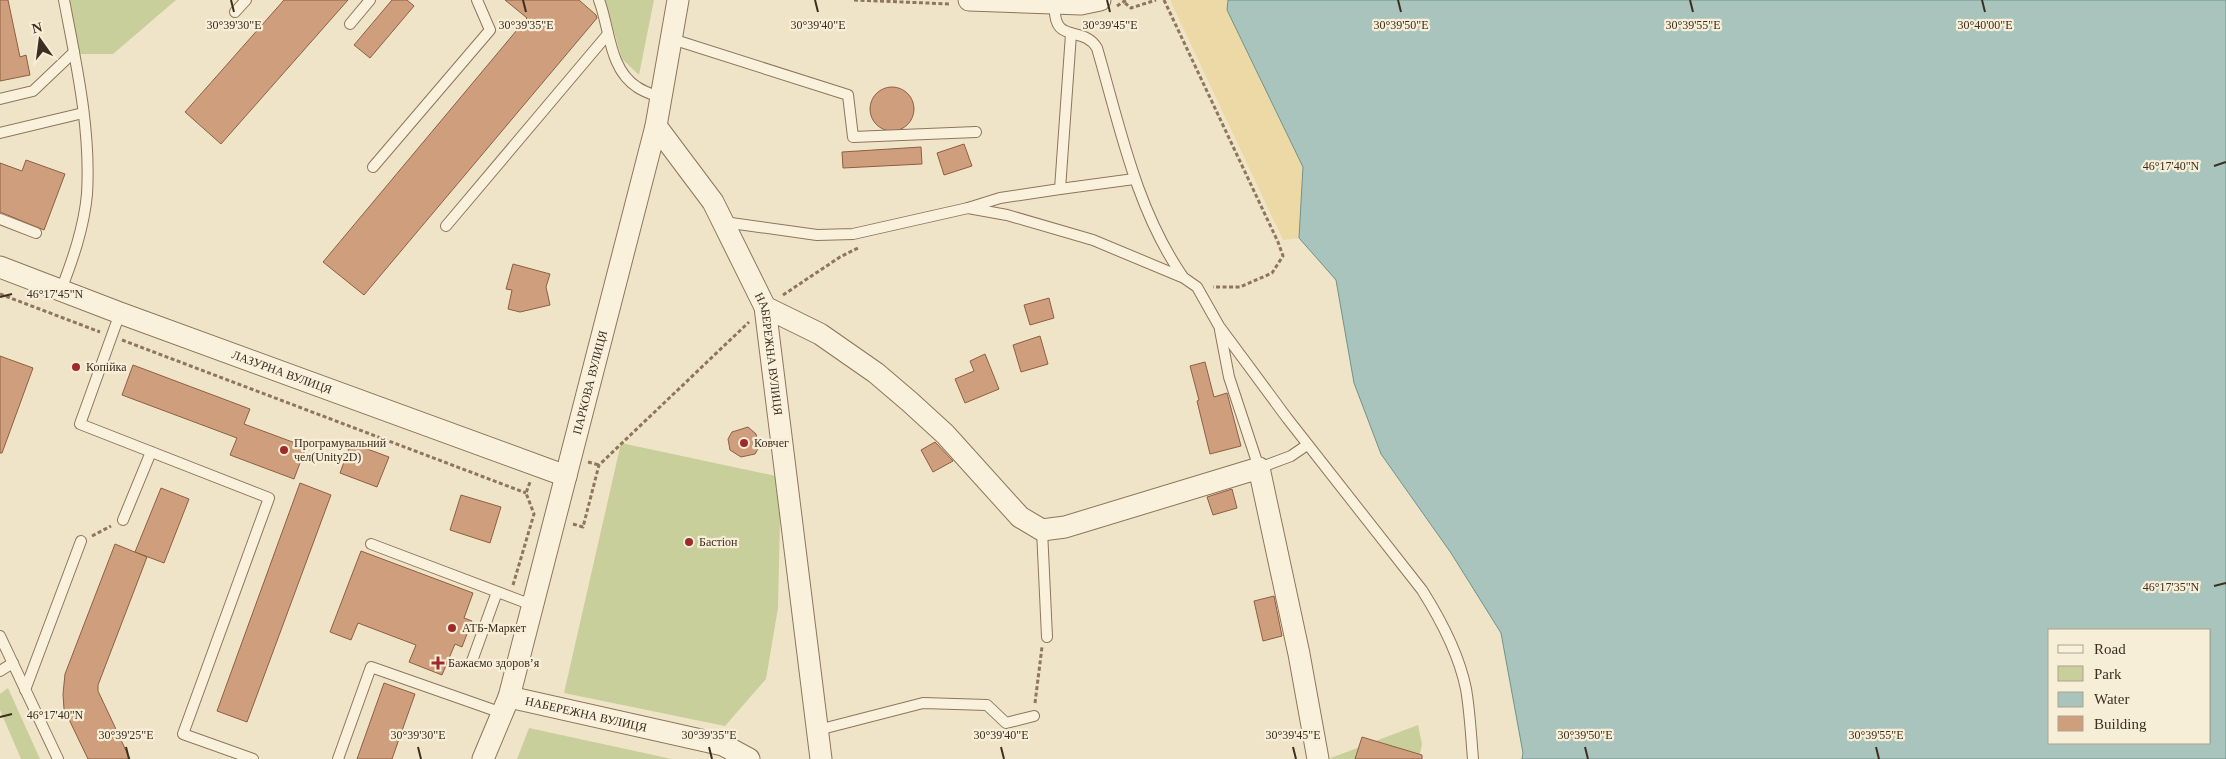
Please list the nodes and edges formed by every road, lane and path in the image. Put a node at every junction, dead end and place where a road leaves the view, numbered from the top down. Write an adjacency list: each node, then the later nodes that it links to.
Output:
1 (64, 0): 18 (lane)
2 (246, 0): 13 (lane)
3 (370, 0): 14 (lane)
4 (477, 0): 25 (lane)
5 (599, 0): 15 (lane)
6 (678, 0): 17 (street, ПАРКОВА ВУЛИЦЯ)
7 (969, 0): 12 (street)
8 (1100, 0): 12 (street)
9 (1156, 0): 11 (path)
10 (1164, 0): 36 (path)
11 (1124, 3)
12 (1055, 4): 16 (lane)
13 (235, 12)
14 (350, 24)
15 (608, 34): 19 (lane); 31 (lane)
16 (1071, 34): 26 (lane); 27 (lane)
17 (672, 40): 19 (street, ПАРКОВА ВУЛИЦЯ); 23 (lane)
18 (74, 52): 20 (lane); 21 (lane)
19 (662, 98): 22 (street, ПАРКОВА ВУЛИЦЯ)
20 (0, 99)
21 (83, 113): 24 (lane); 37 (lane)
22 (656, 126): 30 (street, НАБЕРЕЖНА ВУЛИЦЯ); 46 (street, ПАРКОВА ВУЛИЦЯ)
23 (976, 132)
24 (0, 133)
25 (373, 167)
26 (1134, 179): 27 (lane); 35 (lane)
27 (1060, 189): 28 (lane)
28 (968, 208): 30 (lane); 35 (lane)
29 (0, 219): 32 (lane)
30 (724, 222): 39 (street, НАБЕРЕЖНА ВУЛИЦЯ)
31 (446, 226)
32 (36, 233)
33 (865, 245): 39 (path)
34 (0, 267): 37 (street, ЛАЗУРНА ВУЛИЦЯ)
35 (1184, 278): 36 (lane)
36 (1197, 287): 41 (lane)
37 (61, 290): 40 (street, ЛАЗУРНА ВУЛИЦЯ)
38 (0, 294): 42 (path)
39 (765, 307): 48 (path); 49 (street); 63 (street, НАБЕРЕЖНА ВУЛИЦЯ)
40 (120, 313): 42 (lane); 46 (street, ЛАЗУРНА ВУЛИЦЯ)
41 (1219, 326): 43 (lane); 45 (lane)
42 (112, 336): 44 (lane); 53 (path)
43 (1307, 444): 45 (lane); 71 (lane)
44 (151, 452): 47 (lane); 65 (lane)
45 (1259, 468): 49 (street); 70 (street)
46 (566, 476): 54 (street, ПАРКОВА ВУЛИЦЯ)
47 (123, 520): 50 (path)
48 (583, 527)
49 (1042, 530): 56 (lane)
50 (81, 541): 60 (lane)
51 (371, 544): 52 (lane)
52 (497, 592): 53 (lane); 57 (lane)
53 (510, 597): 54 (lane)
54 (532, 605): 61 (street, ПАРКОВА ВУЛИЦЯ)
55 (0, 636): 58 (lane)
56 (1047, 637): 62 (path)
57 (472, 661)
58 (13, 663): 59 (lane); 60 (lane)
59 (0, 671)
60 (25, 690): 64 (lane)
61 (505, 705): 66 (lane); 67 (street, ПАРКОВА ВУЛИЦЯ); 68 (street, НАБЕРЕЖНА ВУЛИЦЯ)
62 (1034, 716): 63 (lane)
63 (818, 730): 69 (street, НАБЕРЕЖНА ВУЛИЦЯ)
64 (58, 759)
65 (252, 759)
66 (338, 759)
67 (483, 759)
68 (749, 759)
69 (821, 759)
70 (1318, 759)
71 (1473, 759)

